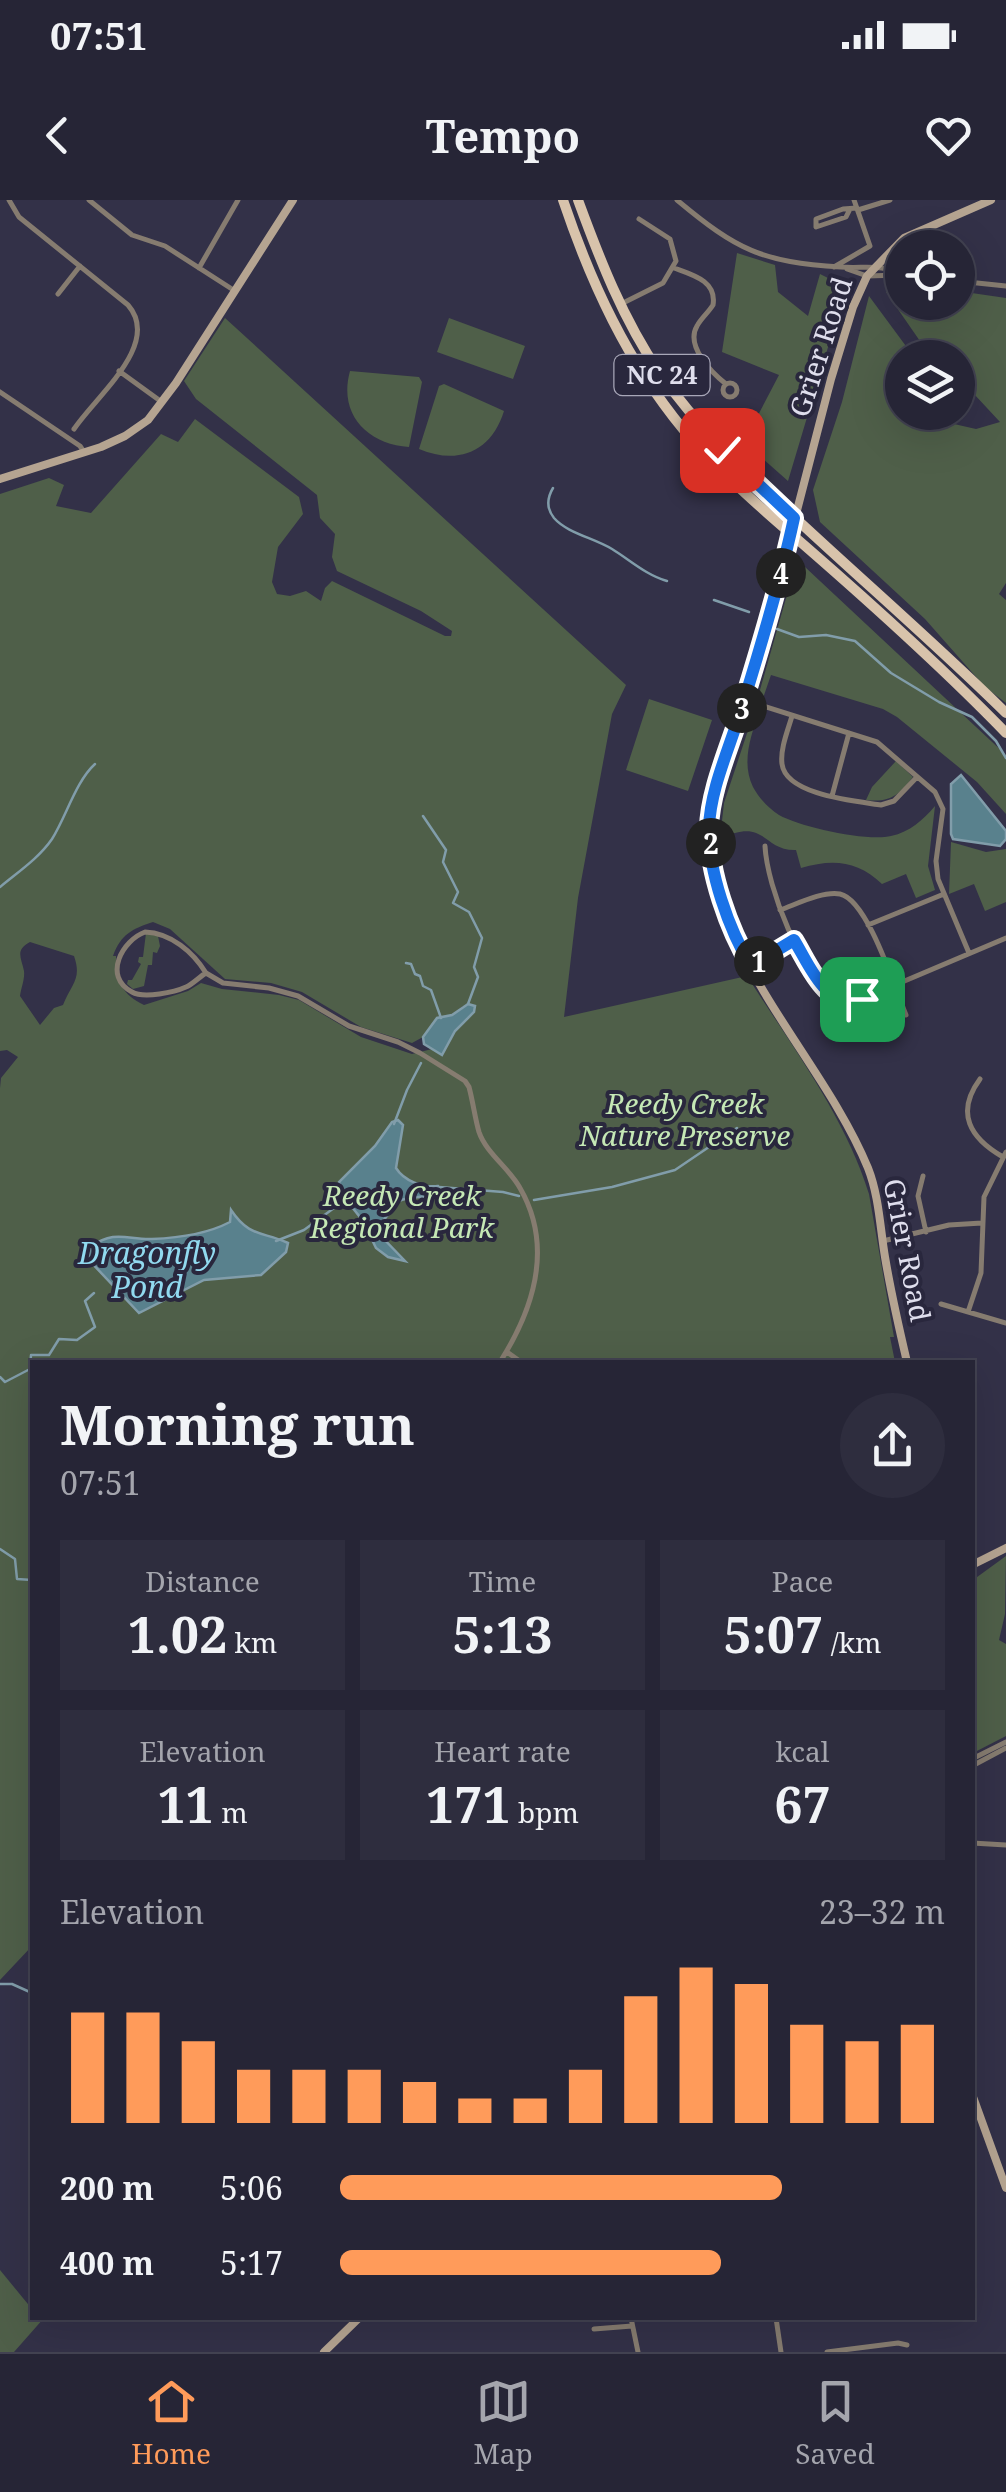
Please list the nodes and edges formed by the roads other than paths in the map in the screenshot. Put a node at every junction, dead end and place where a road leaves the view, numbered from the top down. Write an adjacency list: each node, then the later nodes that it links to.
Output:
1 (9, 200): 14 (street)
2 (89, 200): 17 (street)
3 (238, 200): 17 (street)
4 (293, 200): 25 (street)
5 (563, 200): 38 (main road, NC 24)
6 (578, 200): 27 (main road, NC 24)
7 (677, 200): 16 (street)
8 (854, 200): 11 (street)
9 (890, 200): 11 (street)
10 (990, 200): 15 (street, Grier Road)
11 (857, 209): 12 (street); 16 (street)
12 (849, 211): 12 (street)
13 (640, 219): 18 (street)
14 (80, 266): 26 (street); 29 (street)
15 (873, 266): 19 (street); 20 (street); 22 (street, Grier Road)
16 (834, 267): 19 (street)
17 (199, 268): 25 (street)
18 (674, 268): 27 (street); 30 (street)
19 (845, 268): 22 (street)
20 (885, 269)
21 (885, 275): 22 (street)
22 (866, 276): 37 (street, Grier Road)
23 (975, 282): 24 (street)
24 (1006, 286)
25 (235, 292): 28 (street)
26 (58, 294)
27 (620, 304): 37 (main road, NC 24)
28 (186, 364): 32 (street); 33 (street)
29 (118, 371): 32 (street); 34 (street)
30 (726, 384)
31 (0, 392): 35 (street)
32 (159, 400): 33 (street)
33 (141, 425): 35 (street)
34 (74, 429)
35 (84, 452): 36 (street)
36 (0, 478)
37 (794, 518): 38 (street, Grier Road); 40 (main road, NC 24)
38 (791, 534): 39 (street, Grier Road); 43 (main road, NC 24)
39 (744, 700): 41 (street); 53 (street, Grier Road)
40 (1006, 713)
41 (792, 716): 42 (street); 45 (street)
42 (849, 733): 44 (street); 45 (street)
43 (1006, 733)
44 (918, 777): 45 (street); 47 (street)
45 (832, 796)
46 (765, 846): 48 (street)
47 (944, 894): 49 (street); 52 (street)
48 (780, 910): 49 (street); 51 (street)
49 (868, 926): 55 (street)
50 (1006, 938): 52 (street)
51 (794, 940): 53 (street); 55 (street)
52 (969, 954): 55 (street)
53 (751, 966): 62 (street, Grier Road)
54 (206, 973): 54 (street); 66 (street)
55 (894, 985): 56 (street)
56 (906, 1015)
57 (980, 1078): 58 (street)
58 (1005, 1154): 60 (street)
59 (923, 1176): 61 (street)
60 (982, 1223): 61 (street); 64 (street)
61 (926, 1232): 62 (street)
62 (883, 1241): 69 (street, Grier Road)
63 (941, 1304): 64 (street)
64 (968, 1312): 65 (street)
65 (1006, 1323)
66 (506, 1352): 67 (street); 68 (street)
67 (501, 1360)
68 (518, 1360)
69 (907, 1360)
70 (1006, 1548): 71 (street)
71 (975, 1564)
72 (1006, 1745): 73 (street)
73 (975, 1761)
74 (975, 1844): 75 (street)
75 (1006, 1845)
76 (975, 2102): 77 (street)
77 (1006, 2188)
78 (357, 2320): 84 (street)
79 (632, 2320): 81 (street)
80 (776, 2320): 86 (street)
81 (632, 2326): 82 (street); 85 (street)
82 (594, 2329)
83 (907, 2346): 87 (street)
84 (324, 2352)
85 (638, 2352)
86 (781, 2352)
87 (827, 2352)

